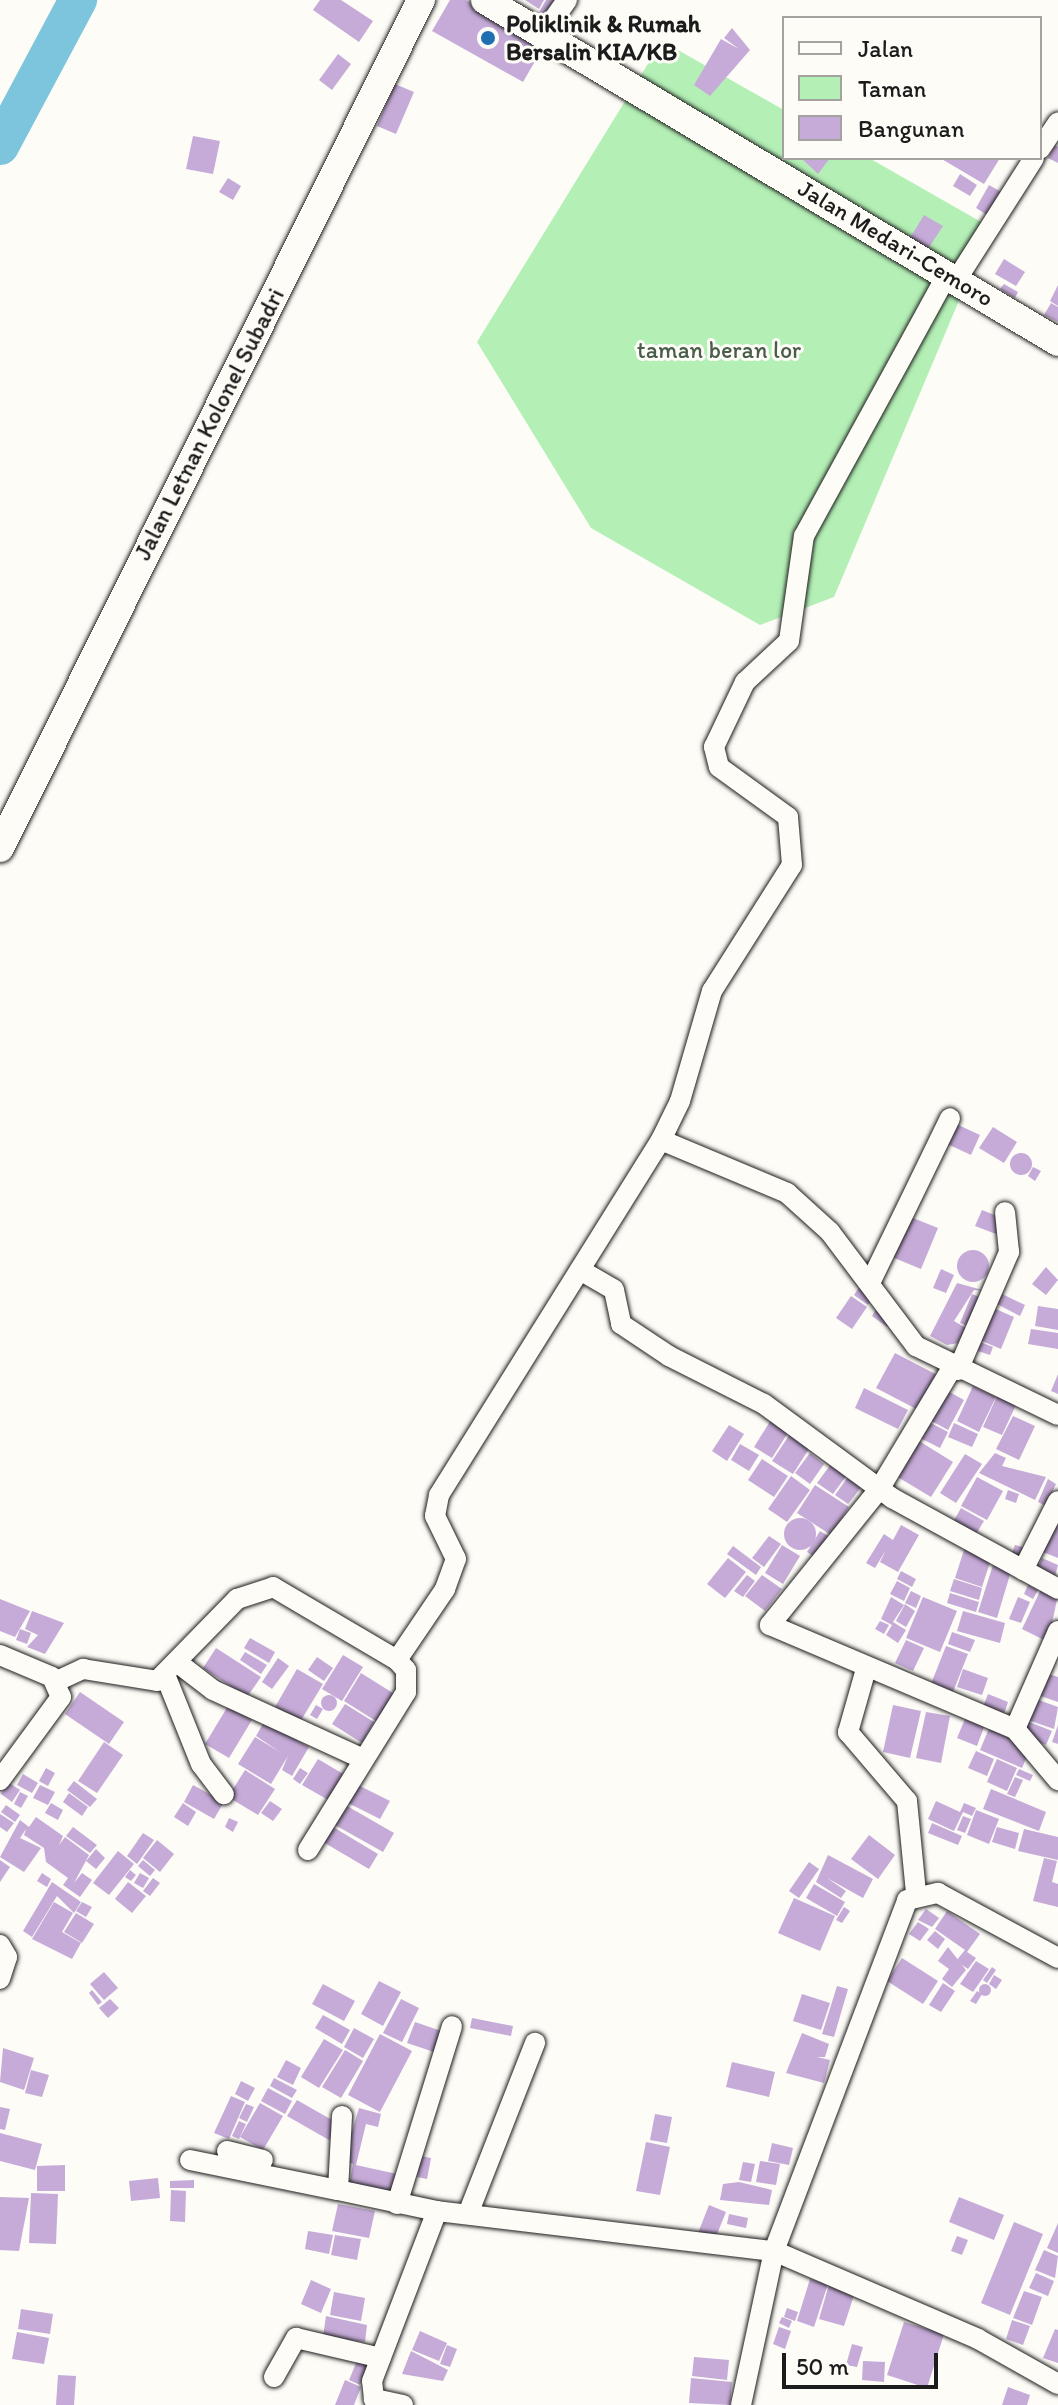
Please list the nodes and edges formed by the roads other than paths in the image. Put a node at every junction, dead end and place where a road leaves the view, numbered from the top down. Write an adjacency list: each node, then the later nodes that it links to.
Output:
1 (421, 0): 10 (main road, Jalan Letnan Kolonel Subadri)
2 (485, 0): 4 (main road, Jalan Medari-Cemoro)
3 (567, 0): 4 (street)
4 (543, 34): 8 (main road, Jalan Medari-Cemoro)
5 (1058, 122): 6 (street)
6 (1048, 145)
7 (1033, 160): 8 (street)
8 (953, 276): 9 (main road, Jalan Medari-Cemoro); 12 (street)
9 (1058, 342)
10 (0, 848)
11 (950, 1118): 15 (street)
12 (661, 1140): 14 (street); 15 (street)
13 (1005, 1212): 16 (street)
14 (580, 1270): 18 (street); 24 (street)
15 (870, 1283): 16 (street)
16 (955, 1369): 17 (street); 18 (street)
17 (1058, 1415)
18 (880, 1488): 20 (street); 25 (street)
19 (1058, 1501): 20 (street)
20 (1023, 1570): 21 (street)
21 (1058, 1589)
22 (1058, 1631): 28 (street)
23 (0, 1655): 27 (street)
24 (397, 1660): 26 (street); 29 (street)
25 (866, 1669): 28 (street); 34 (street)
26 (172, 1670): 27 (street); 29 (street); 32 (street)
27 (57, 1681): 30 (street)
28 (1015, 1729): 31 (street)
29 (363, 1759): 33 (street)
30 (0, 1780)
31 (1058, 1780)
32 (224, 1794)
33 (308, 1850)
34 (916, 1893): 36 (street); 47 (street)
35 (0, 1945): 37 (street)
36 (1058, 1958)
37 (0, 1979)
38 (452, 2026): 44 (street)
39 (535, 2043): 46 (street)
40 (342, 2116): 43 (street)
41 (227, 2151): 43 (street)
42 (190, 2160): 43 (street)
43 (337, 2185): 44 (street)
44 (397, 2204): 45 (street)
45 (437, 2211): 46 (street); 48 (street)
46 (468, 2214): 47 (street)
47 (774, 2251): 50 (street); 52 (street)
48 (381, 2358): 49 (street); 51 (street)
49 (274, 2377)
50 (1058, 2384)
51 (403, 2405)
52 (741, 2405)

